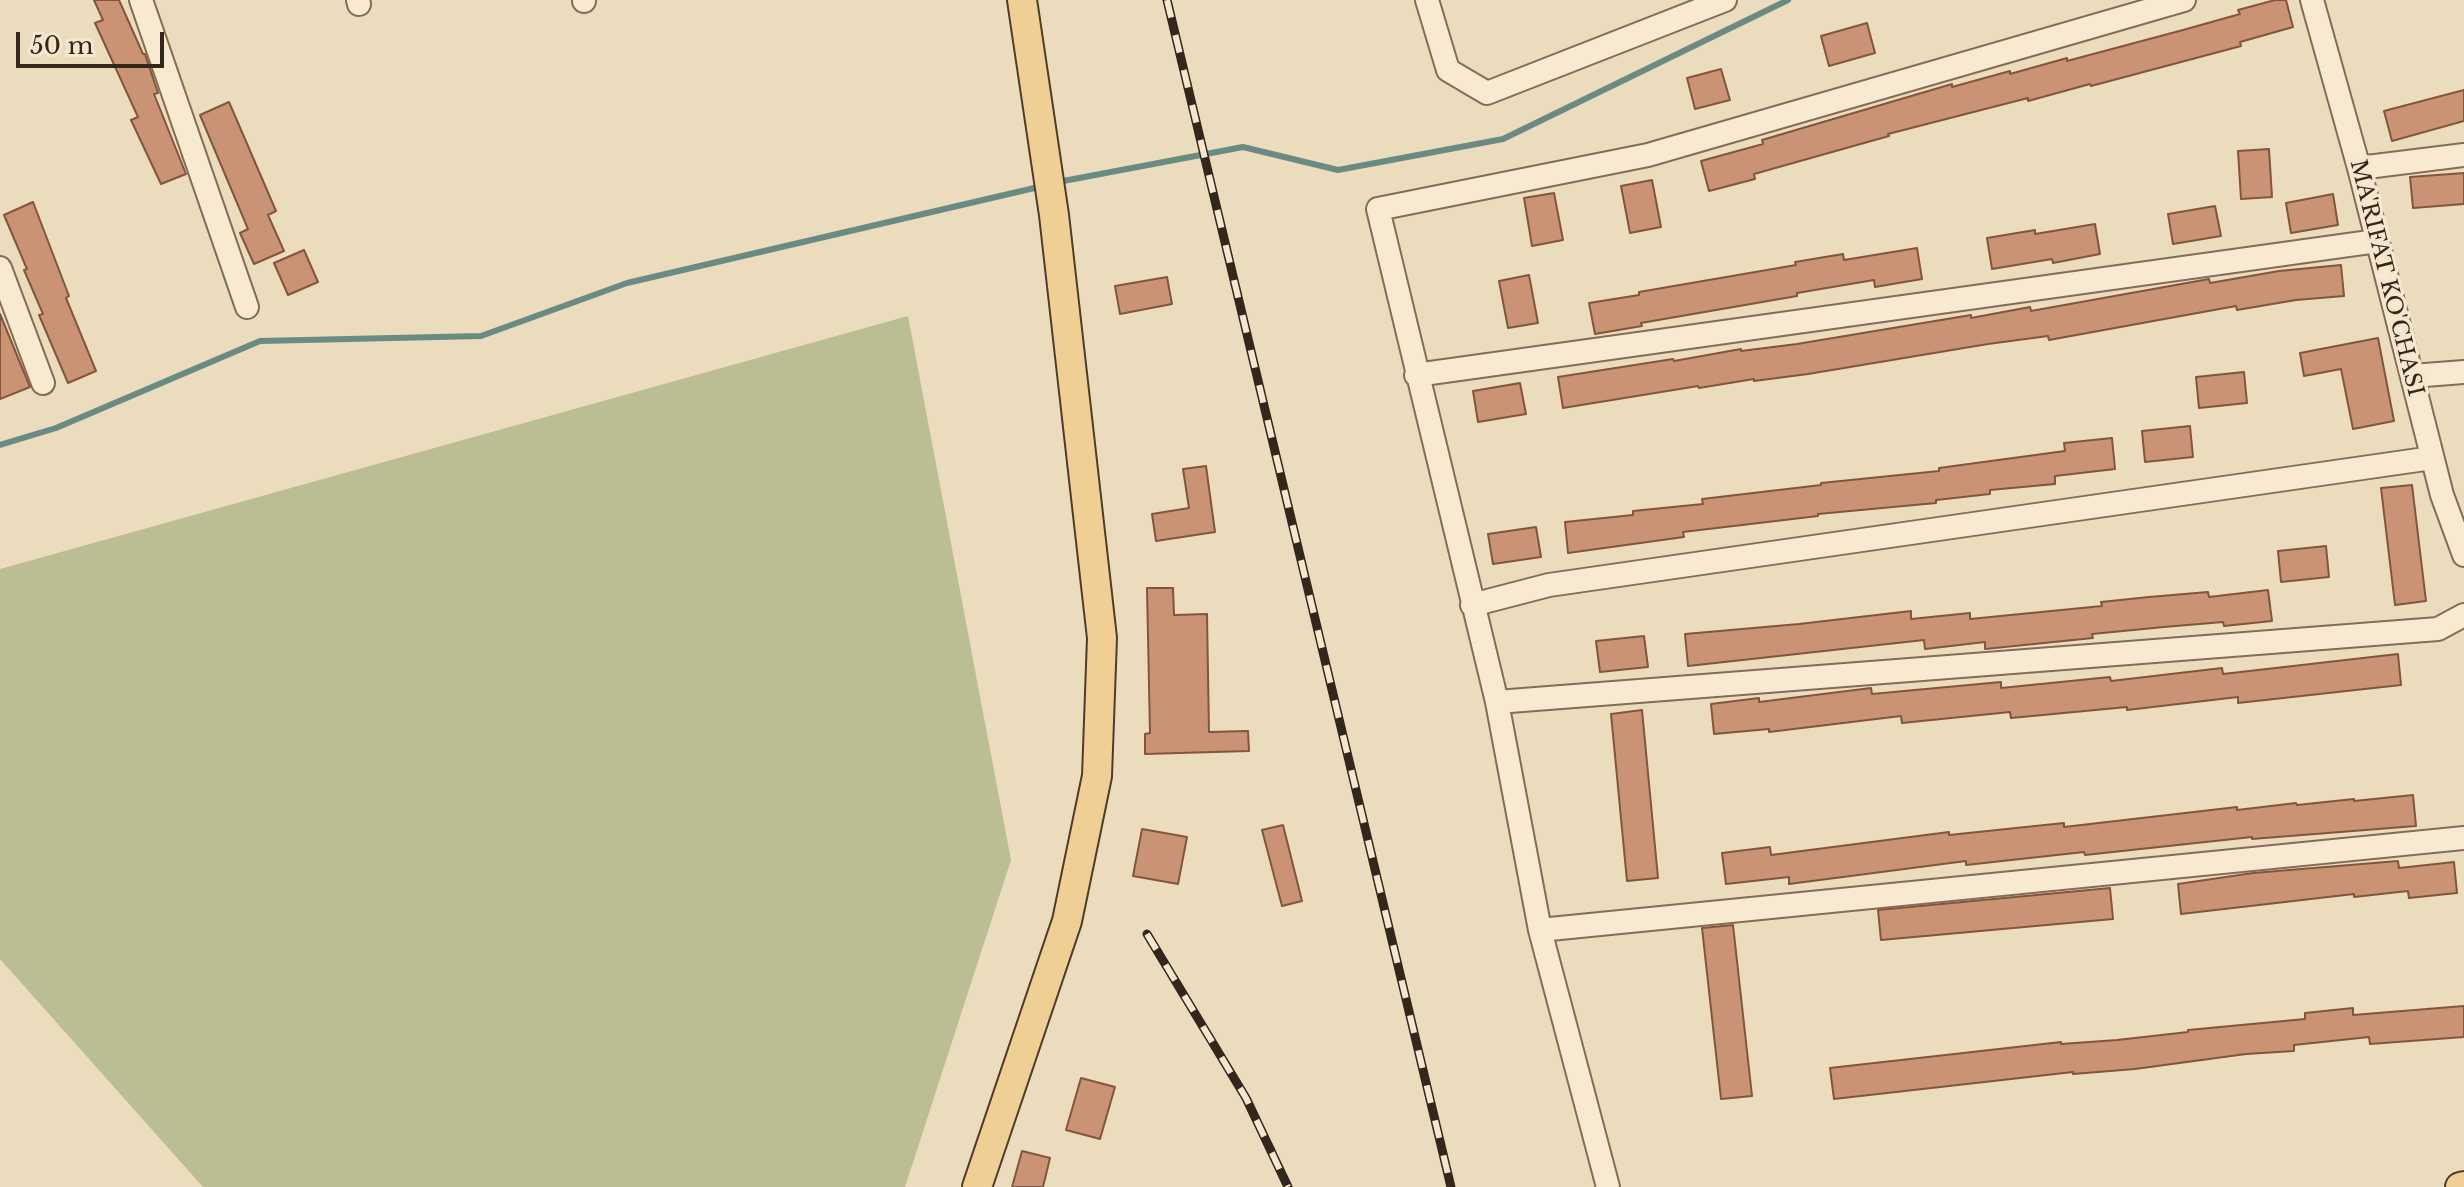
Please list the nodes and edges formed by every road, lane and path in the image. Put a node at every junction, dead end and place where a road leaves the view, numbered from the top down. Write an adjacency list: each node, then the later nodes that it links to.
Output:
1 (141, 0): 11 (street)
2 (1022, 0): 23 (main road)
3 (1427, 0): 4 (street)
4 (1725, 0)
5 (2184, 0): 13 (street)
6 (2312, 0): 8 (street, MA'RIFAT KO'CHASI)
7 (2464, 155): 8 (street)
8 (2359, 168): 9 (street, MA'RIFAT KO'CHASI)
9 (2377, 241): 13 (street); 14 (street, MA'RIFAT KO'CHASI)
10 (0, 268): 15 (street)
11 (247, 307)
12 (2464, 372): 14 (street)
13 (1416, 375): 18 (street)
14 (2412, 376): 16 (street, MA'RIFAT KO'CHASI)
15 (43, 383)
16 (2432, 458): 17 (street, MA'RIFAT KO'CHASI); 18 (street)
17 (2464, 555)
18 (1472, 605): 20 (street)
19 (2464, 615): 20 (street)
20 (1497, 702): 22 (street)
21 (2464, 838): 22 (street)
22 (1540, 930): 24 (street)
23 (977, 1187)
24 (1608, 1187)

